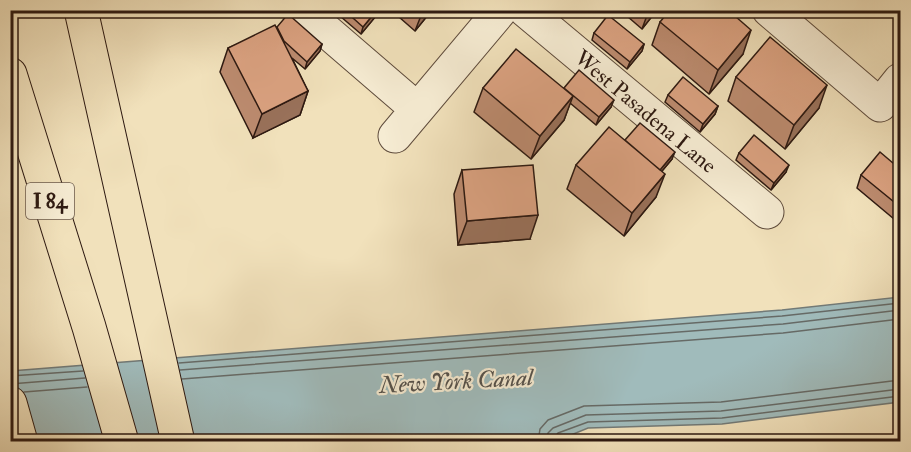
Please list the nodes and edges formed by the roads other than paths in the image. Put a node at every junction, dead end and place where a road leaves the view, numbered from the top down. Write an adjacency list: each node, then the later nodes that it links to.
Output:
1 (81, 10): 14 (highway)
2 (302, 10): 8 (street)
3 (501, 10): 8 (street)
4 (525, 10): 10 (street, West Pasadena Lane)
5 (770, 10): 7 (street)
6 (10, 74): 13 (highway, I 84)
7 (890, 92)
8 (417, 109): 9 (street)
9 (394, 136)
10 (767, 212)
11 (10, 403): 12 (highway)
12 (21, 441)
13 (122, 441)
14 (178, 441)

